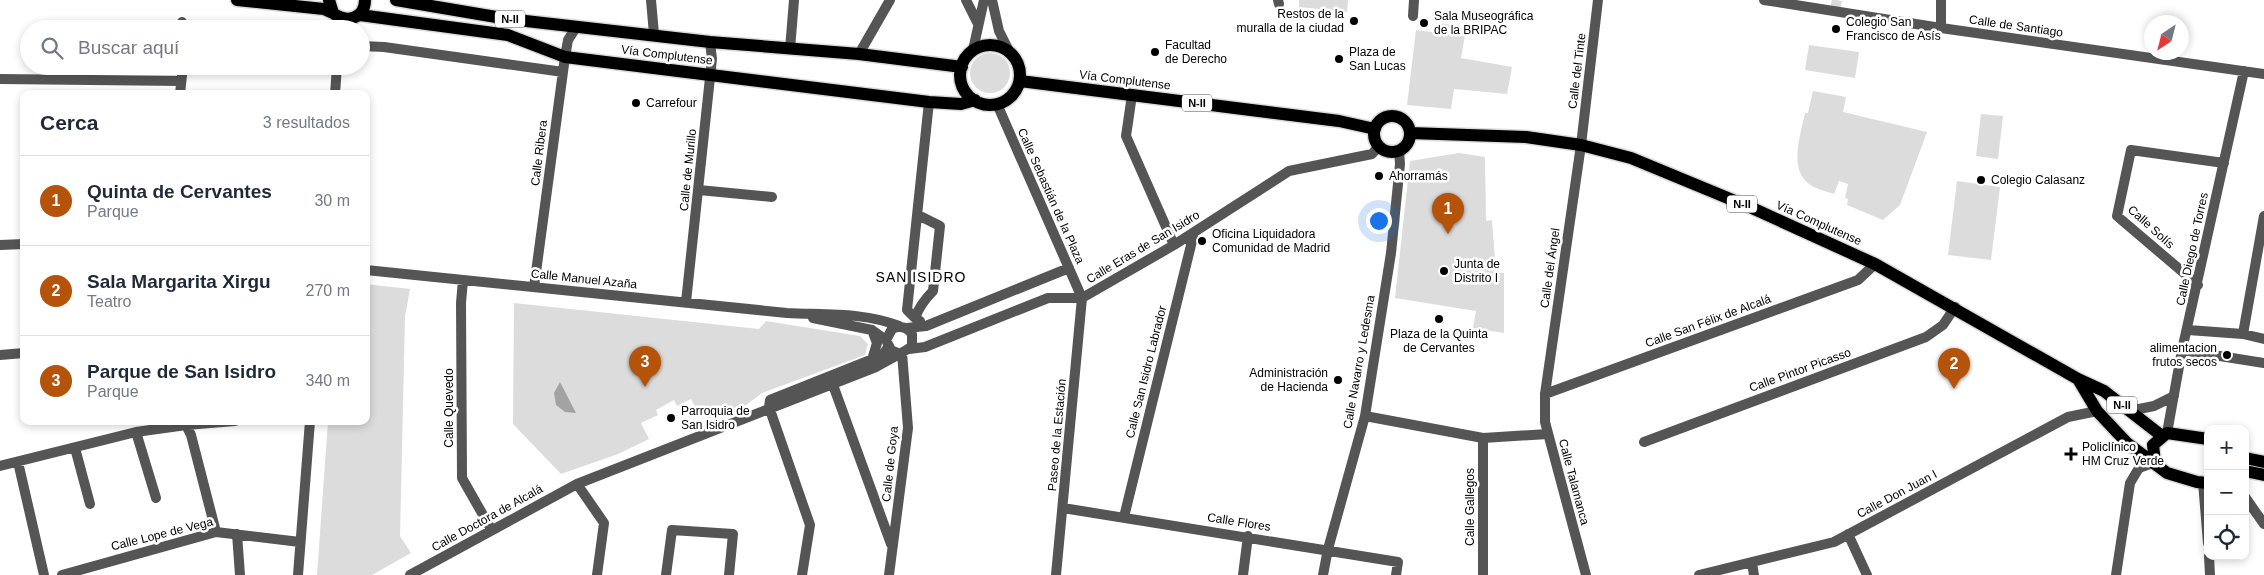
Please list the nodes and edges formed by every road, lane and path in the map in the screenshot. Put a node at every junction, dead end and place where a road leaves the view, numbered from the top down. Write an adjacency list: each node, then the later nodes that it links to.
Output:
1 (237, 0): 17 (main road)
2 (329, 0): 17 (main road)
3 (365, 0): 15 (main road)
4 (396, 0): 19 (main road, Vía Complutense / N-II)
5 (650, 0): 21 (street)
6 (794, 0): 24 (street)
7 (890, 0): 27 (street)
8 (966, 0): 18 (street)
9 (984, 0): 18 (street)
10 (992, 0): 26 (street)
11 (1414, 0): 16 (street)
12 (1598, 0): 47 (street, Calle del Tinte)
13 (1764, 0): 20 (street, Calle de Santiago)
14 (1941, 0): 20 (street)
15 (360, 15): 17 (main road); 28 (main road, Vía Complutense)
16 (1413, 16)
17 (339, 20)
18 (978, 24): 25 (street)
19 (577, 26): 21 (main road, Vía Complutense / N-II); 28 (street, Calle Ribera)
20 (1941, 28): 30 (street, Calle de Santiago)
21 (654, 34): 22 (main road, Vía Complutense / N-II)
22 (710, 42): 24 (main road, Vía Complutense / N-II); 32 (street, Calle de Murillo)
23 (370, 46): 31 (street)
24 (790, 48): 27 (main road, Vía Complutense / N-II)
25 (973, 50): 26 (main road); 29 (main road)
26 (1010, 53): 37 (main road)
27 (859, 54): 29 (main road, Vía Complutense / N-II)
28 (565, 56): 31 (street, Calle Ribera); 32 (main road, Vía Complutense)
29 (962, 67): 42 (main road)
30 (2244, 71): 33 (street, Calle de Santiago); 50 (street, Calle Diego de Torres)
31 (563, 72): 64 (street, Calle Ribera)
32 (711, 74): 43 (main road, Vía Complutense); 51 (street, Calle de Murillo)
33 (2264, 74)
34 (181, 75): 38 (street)
35 (336, 75): 40 (street)
36 (0, 79): 38 (street)
37 (1020, 80): 41 (main road, Vía Complutense / N-II); 44 (main road)
38 (181, 81): 39 (street)
39 (180, 90)
40 (335, 90)
41 (1132, 95): 45 (main road, Vía Complutense / N-II); 58 (street)
42 (975, 100): 43 (main road, Vía Complutense); 44 (main road)
43 (929, 102): 53 (street)
44 (997, 104): 60 (street, Calle Sebastián de la Plaza)
45 (1375, 129): 46 (main road); 48 (main road)
46 (1410, 133): 47 (main road, Vía Complutense / N-II); 49 (main road)
47 (1581, 145): 59 (main road, Vía Complutense / N-II); 85 (street, Calle del Ángel)
48 (1379, 146): 49 (main road); 55 (street, Calle Eras de San Isidro)
49 (1399, 150): 90 (street, Calle Navarro y Ledesma)
50 (2224, 163): 63 (street, Calle Diego de Torres); 63 (street, Calle Solís)
51 (698, 190): 52 (street); 66 (street, Calle de Murillo)
52 (772, 198)
53 (918, 216): 69 (street); 69 (street)
54 (2264, 216): 74 (street)
55 (1194, 233): 58 (street, Calle Eras de San Isidro); 114 (street, Calle San Isidro Labrador)
56 (20, 244): 57 (street)
57 (0, 245)
58 (1174, 245): 65 (street, Calle Eras de San Isidro)
59 (1875, 264): 67 (main road, Vía Complutense / N-II); 85 (street, Calle San Félix de Alcalá)
60 (1069, 268): 65 (street, Calle Sebastián de la Plaza); 70 (street, Calle Eras de San Isidro)
61 (370, 270): 62 (street, Calle Manuel Azaña)
62 (463, 280): 64 (street, Calle Manuel Azaña); 116 (street, Calle Quevedo)
63 (2198, 286): 73 (street, Calle Diego de Torres)
64 (534, 287): 66 (street, Calle Manuel Azaña)
65 (1082, 298): 78 (street, Calle Eras de San Isidro); 113 (street, Paseo de la Estación)
66 (686, 302): 68 (street, Calle Manuel Azaña)
67 (1955, 307): 83 (main road, Vía Complutense / N-II); 99 (street, Calle Pintor Picasso)
68 (800, 314): 71 (street, Calle Manuel Azaña); 72 (street, Calle Manuel Azaña)
69 (915, 318): 70 (street)
70 (926, 326): 71 (street, Calle Eras de San Isidro)
71 (903, 327): 76 (street); 78 (street, Calle de Goya)
72 (872, 330): 76 (street, Calle Manuel Azaña); 81 (street)
73 (2188, 330): 74 (street); 77 (street, Calle Diego de Torres)
74 (2243, 334): 75 (street)
75 (2264, 339)
76 (887, 343): 78 (street, Calle Manuel Azaña); 81 (street)
77 (2182, 350): 82 (street); 86 (street, Calle Diego de Torres)
78 (903, 352): 84 (street, Calle Eras de San Isidro); 122 (street, Calle de Goya)
79 (20, 353): 80 (street)
80 (0, 355)
81 (872, 360): 87 (street)
82 (2264, 363)
83 (2078, 379): 88 (main road, Vía Complutense / N-II); 89 (main road, Vía Complutense / N-II)
84 (833, 385): 87 (street, Calle Eras de San Isidro); 122 (street, Calle de Goya)
85 (1545, 394): 95 (street, Calle Talamanca)
86 (2174, 396): 89 (street); 96 (street, Calle Diego de Torres)
87 (769, 407): 109 (street, Calle Doctora de Alcalá); 134 (street)
88 (2097, 411): 103 (main road, Vía Complutense / N-II); 119 (street, Calle Don Juan I)
89 (2129, 411): 96 (main road, Vía Complutense / N-II)
90 (1365, 416): 97 (street); 123 (street, Calle Navarro y Ledesma)
91 (174, 425): 94 (street)
92 (186, 425): 117 (street)
93 (307, 425): 121 (street)
94 (136, 432): 100 (street); 110 (street)
95 (1548, 434): 97 (street); 141 (street, Calle Talamanca)
96 (2165, 435): 98 (main road); 103 (main road)
97 (1483, 438): 140 (street, Calle Gallegos)
98 (2204, 439)
99 (1644, 442)
100 (75, 448): 102 (street); 112 (street)
101 (2249, 459): 104 (main road)
102 (18, 462): 105 (street); 126 (street)
103 (2154, 462): 108 (main road, Vía Complutense); 145 (street)
104 (2264, 462)
105 (0, 466)
106 (2249, 472): 107 (main road)
107 (2264, 475)
108 (2204, 481)
109 (577, 484): 116 (street, Calle Doctora de Alcalá); 131 (street)
110 (156, 498)
111 (2249, 503): 115 (street)
112 (90, 504)
113 (1063, 508): 114 (street, Calle Flores); 136 (street, Paseo de la Estación)
114 (1124, 517): 120 (street, Calle Flores)
115 (2264, 524)
116 (491, 529): 130 (street, Calle Doctora de Alcalá)
117 (216, 532): 118 (street, Calle Lope de Vega); 127 (street, Calle Lope de Vega)
118 (237, 534): 121 (street, Calle Lope de Vega); 128 (street)
119 (1848, 534): 125 (street, Calle Don Juan I); 144 (street)
120 (1248, 536): 123 (street, Calle Flores); 137 (street)
121 (300, 542): 129 (street)
122 (893, 547): 135 (street, Calle de Goya)
123 (1328, 549): 138 (street, Calle Navarro y Ledesma); 139 (street, Calle Flores)
124 (2209, 560): 146 (street)
125 (1752, 563): 142 (street, Calle Don Juan I); 143 (street)
126 (44, 575)
127 (62, 575)
128 (240, 575)
129 (298, 575)
130 (410, 575)
131 (597, 575)
132 (666, 575): 133 (street)
133 (729, 575)
134 (802, 575)
135 (889, 575)
136 (1056, 575)
137 (1243, 575)
138 (1324, 575)
139 (1396, 575)
140 (1483, 575)
141 (1586, 575)
142 (1699, 575)
143 (1754, 575)
144 (1867, 575)
145 (2116, 575)
146 (2210, 575)

